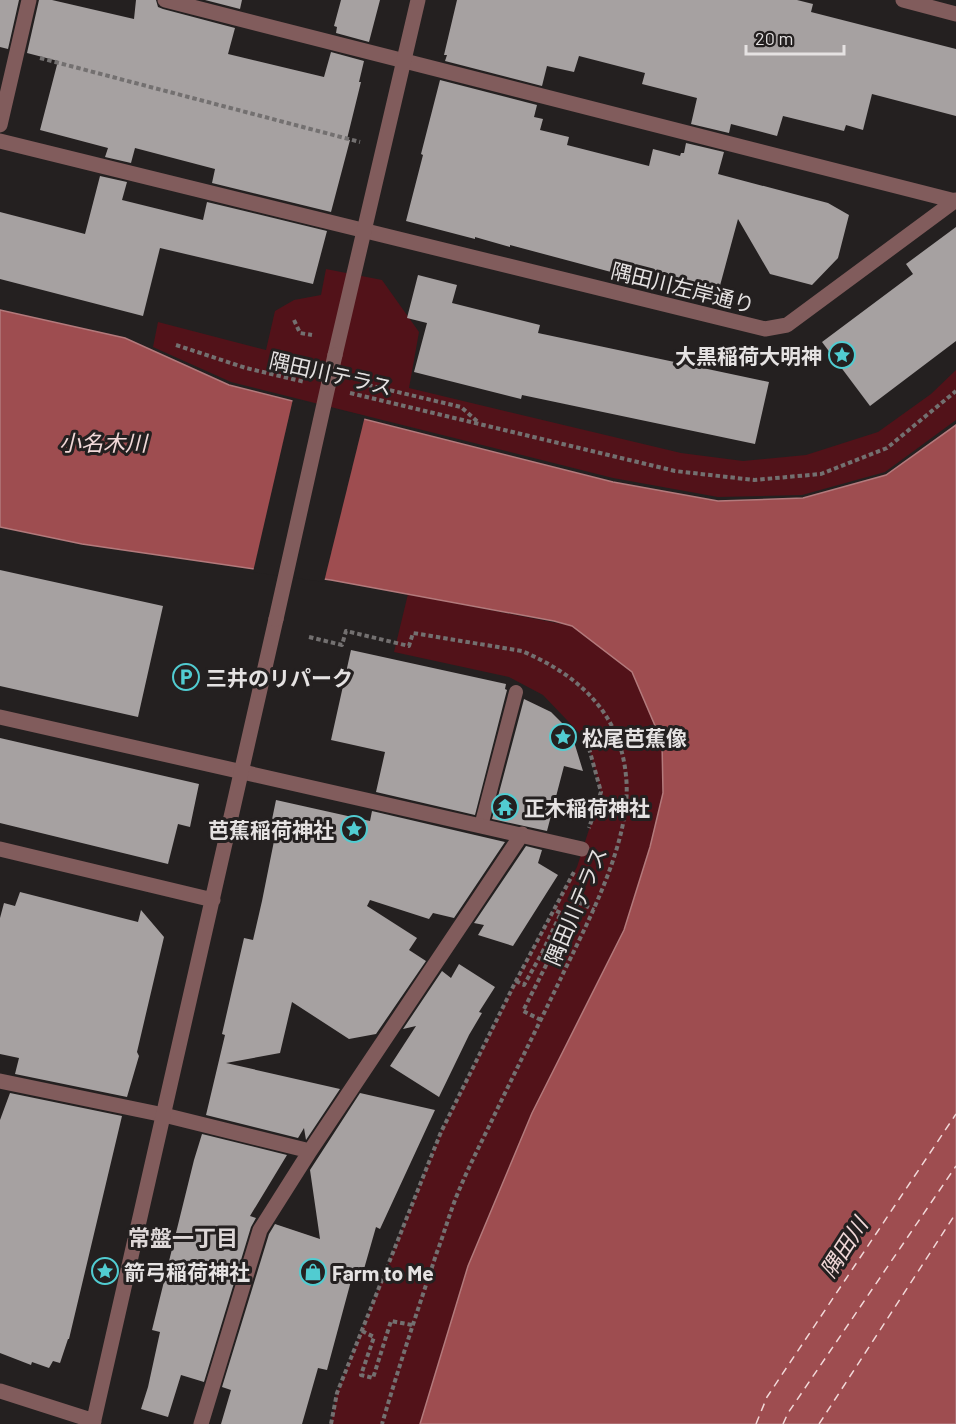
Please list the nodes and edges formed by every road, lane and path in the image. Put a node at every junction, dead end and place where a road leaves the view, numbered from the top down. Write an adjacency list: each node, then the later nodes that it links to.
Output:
1 (29, 0): 6 (street)
2 (165, 0): 7 (street)
3 (418, 0): 7 (street)
4 (903, 0): 5 (street)
5 (956, 14)
6 (17, 52): 8 (street); 10 (path)
7 (405, 61): 10 (street); 11 (street)
8 (0, 125)
9 (0, 141): 12 (street, 隅田川左岸通り)
10 (384, 148): 12 (street)
11 (955, 201): 12 (street, 隅田川左岸通り)
12 (365, 230): 25 (street, bridge)
13 (294, 320): 14 (path)
14 (312, 335)
15 (176, 345): 16 (path, 隅田川テラス)
16 (315, 384)
17 (368, 385): 20 (path, 隅田川テラス)
18 (956, 391): 20 (path, 隅田川テラス)
19 (350, 393): 20 (path, 隅田川テラス)
20 (480, 424)
21 (309, 637): 32 (path, 隅田川テラス)
22 (516, 692): 26 (lane)
23 (0, 717): 25 (street)
24 (587, 741): 29 (path)
25 (242, 771): 26 (street); 30 (street)
26 (481, 826): 27 (street)
27 (522, 834): 29 (street); 39 (street)
28 (0, 849): 30 (street)
29 (582, 849): 31 (path)
30 (213, 900): 38 (street)
31 (554, 910): 33 (path); 35 (path)
32 (594, 910): 34 (path); 36 (path, 隅田川テラス)
33 (542, 953): 34 (path); 35 (path)
34 (550, 958): 36 (path)
35 (516, 981): 41 (path)
36 (541, 1020): 40 (path, 隅田川テラス)
37 (1, 1082): 38 (street)
38 (164, 1115): 39 (street); 43 (street)
39 (310, 1151): 44 (street)
40 (412, 1325): 41 (path); 46 (path, 隅田川テラス)
41 (362, 1331): 45 (path)
42 (0, 1391): 43 (street)
43 (96, 1423)
44 (201, 1424)
45 (330, 1424)
46 (382, 1424)

